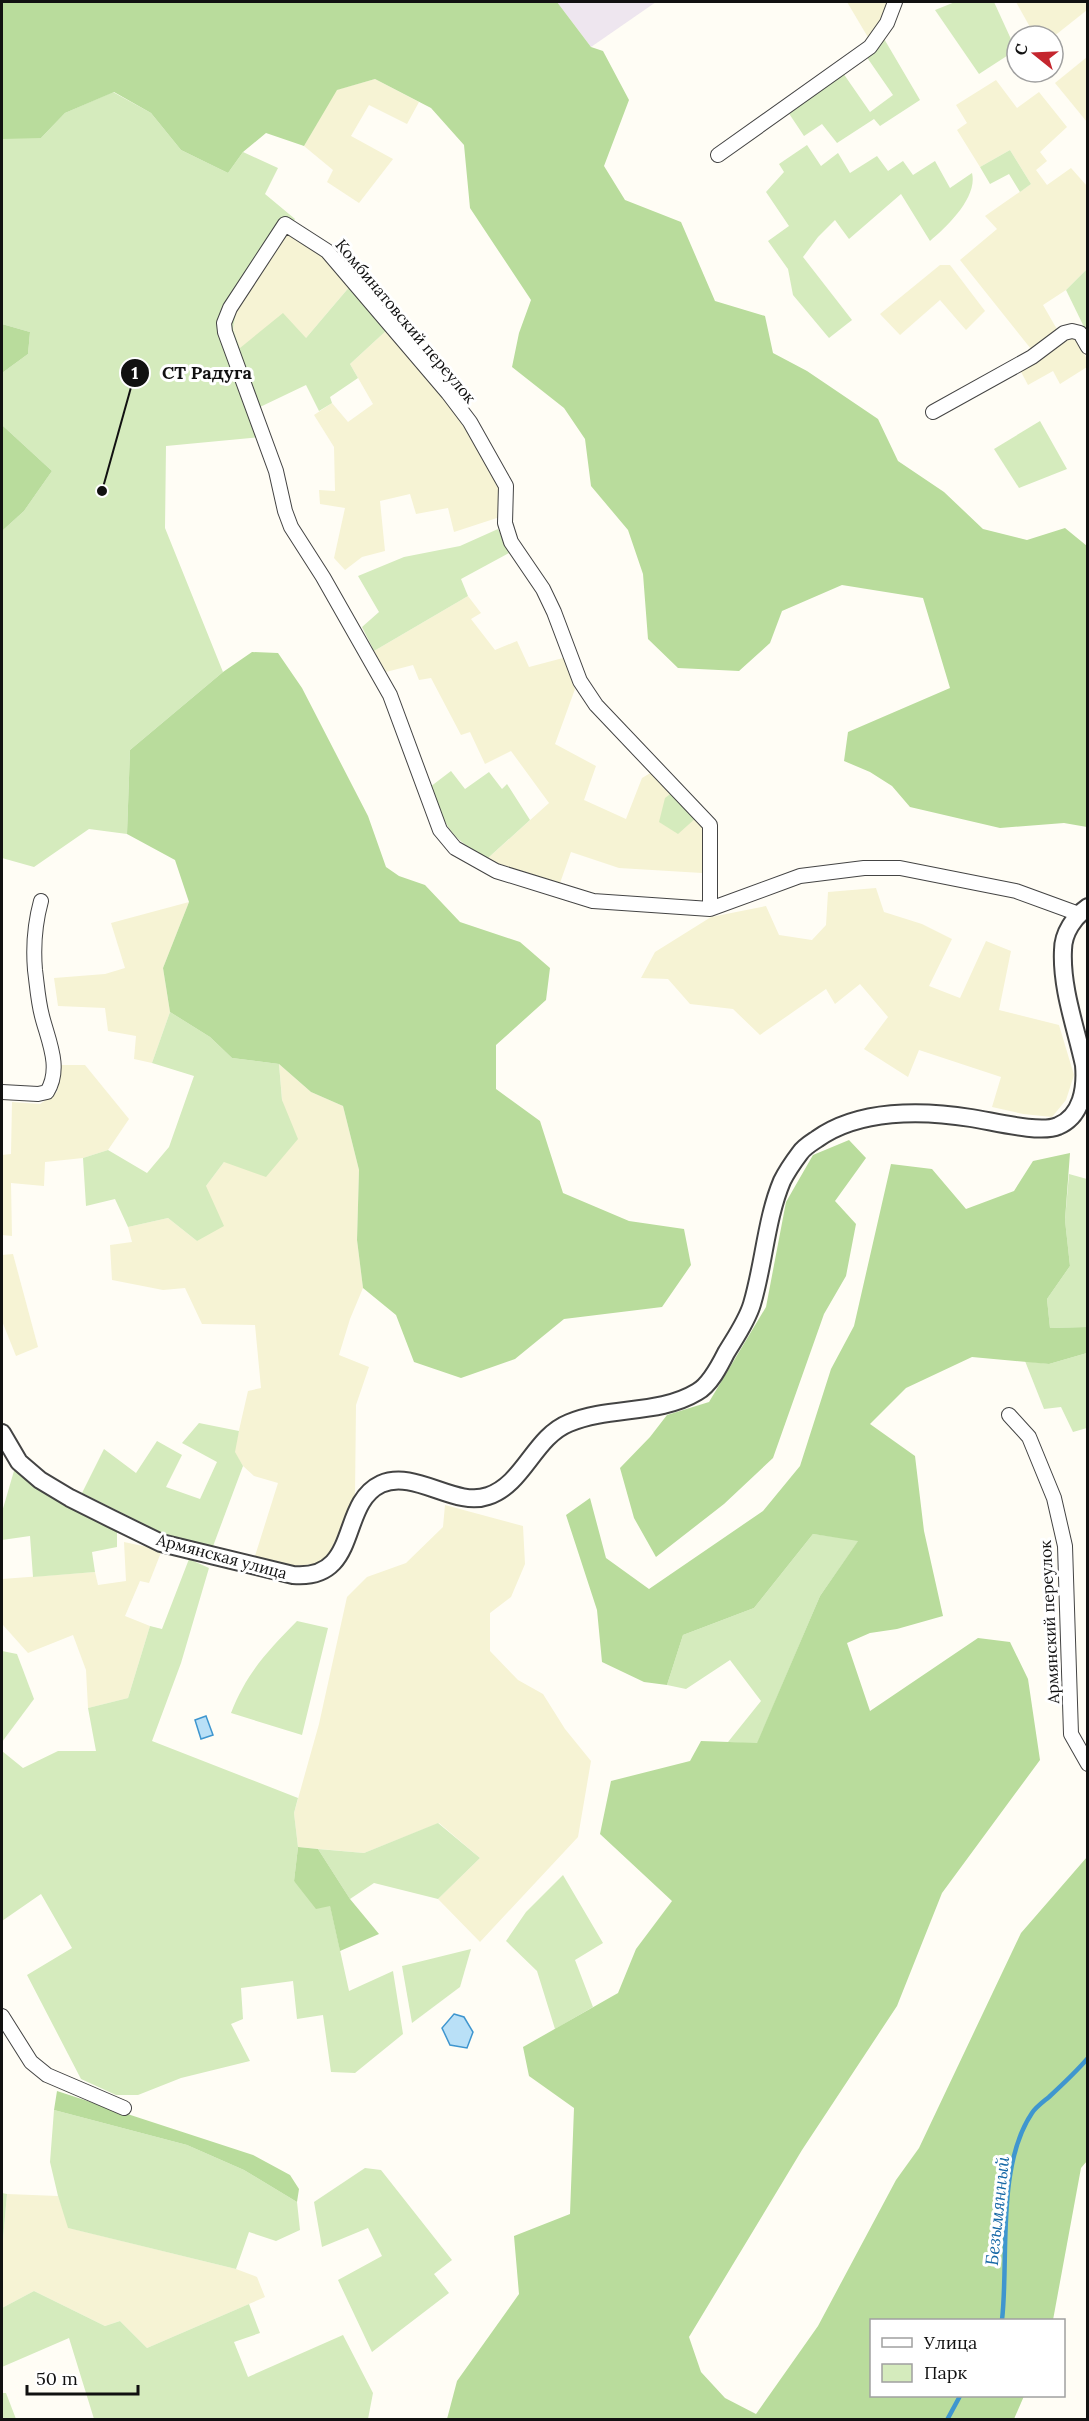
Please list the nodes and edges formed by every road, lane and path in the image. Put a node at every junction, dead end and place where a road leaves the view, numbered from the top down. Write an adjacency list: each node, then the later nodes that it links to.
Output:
1 (895, 2): 2 (street)
2 (718, 155)
3 (1088, 347): 4 (street)
4 (933, 412)
5 (40, 900): 8 (street)
6 (710, 909): 6 (street, Комбинатовский переулок); 7 (street, Комбинатовский переулок)
7 (1083, 910): 10 (street, Армянская улица)
8 (2, 1092)
9 (1009, 1415): 11 (street, Армянский переулок)
10 (2, 1433)
11 (1088, 1764)
12 (2, 2016): 13 (street)
13 (124, 2108)

